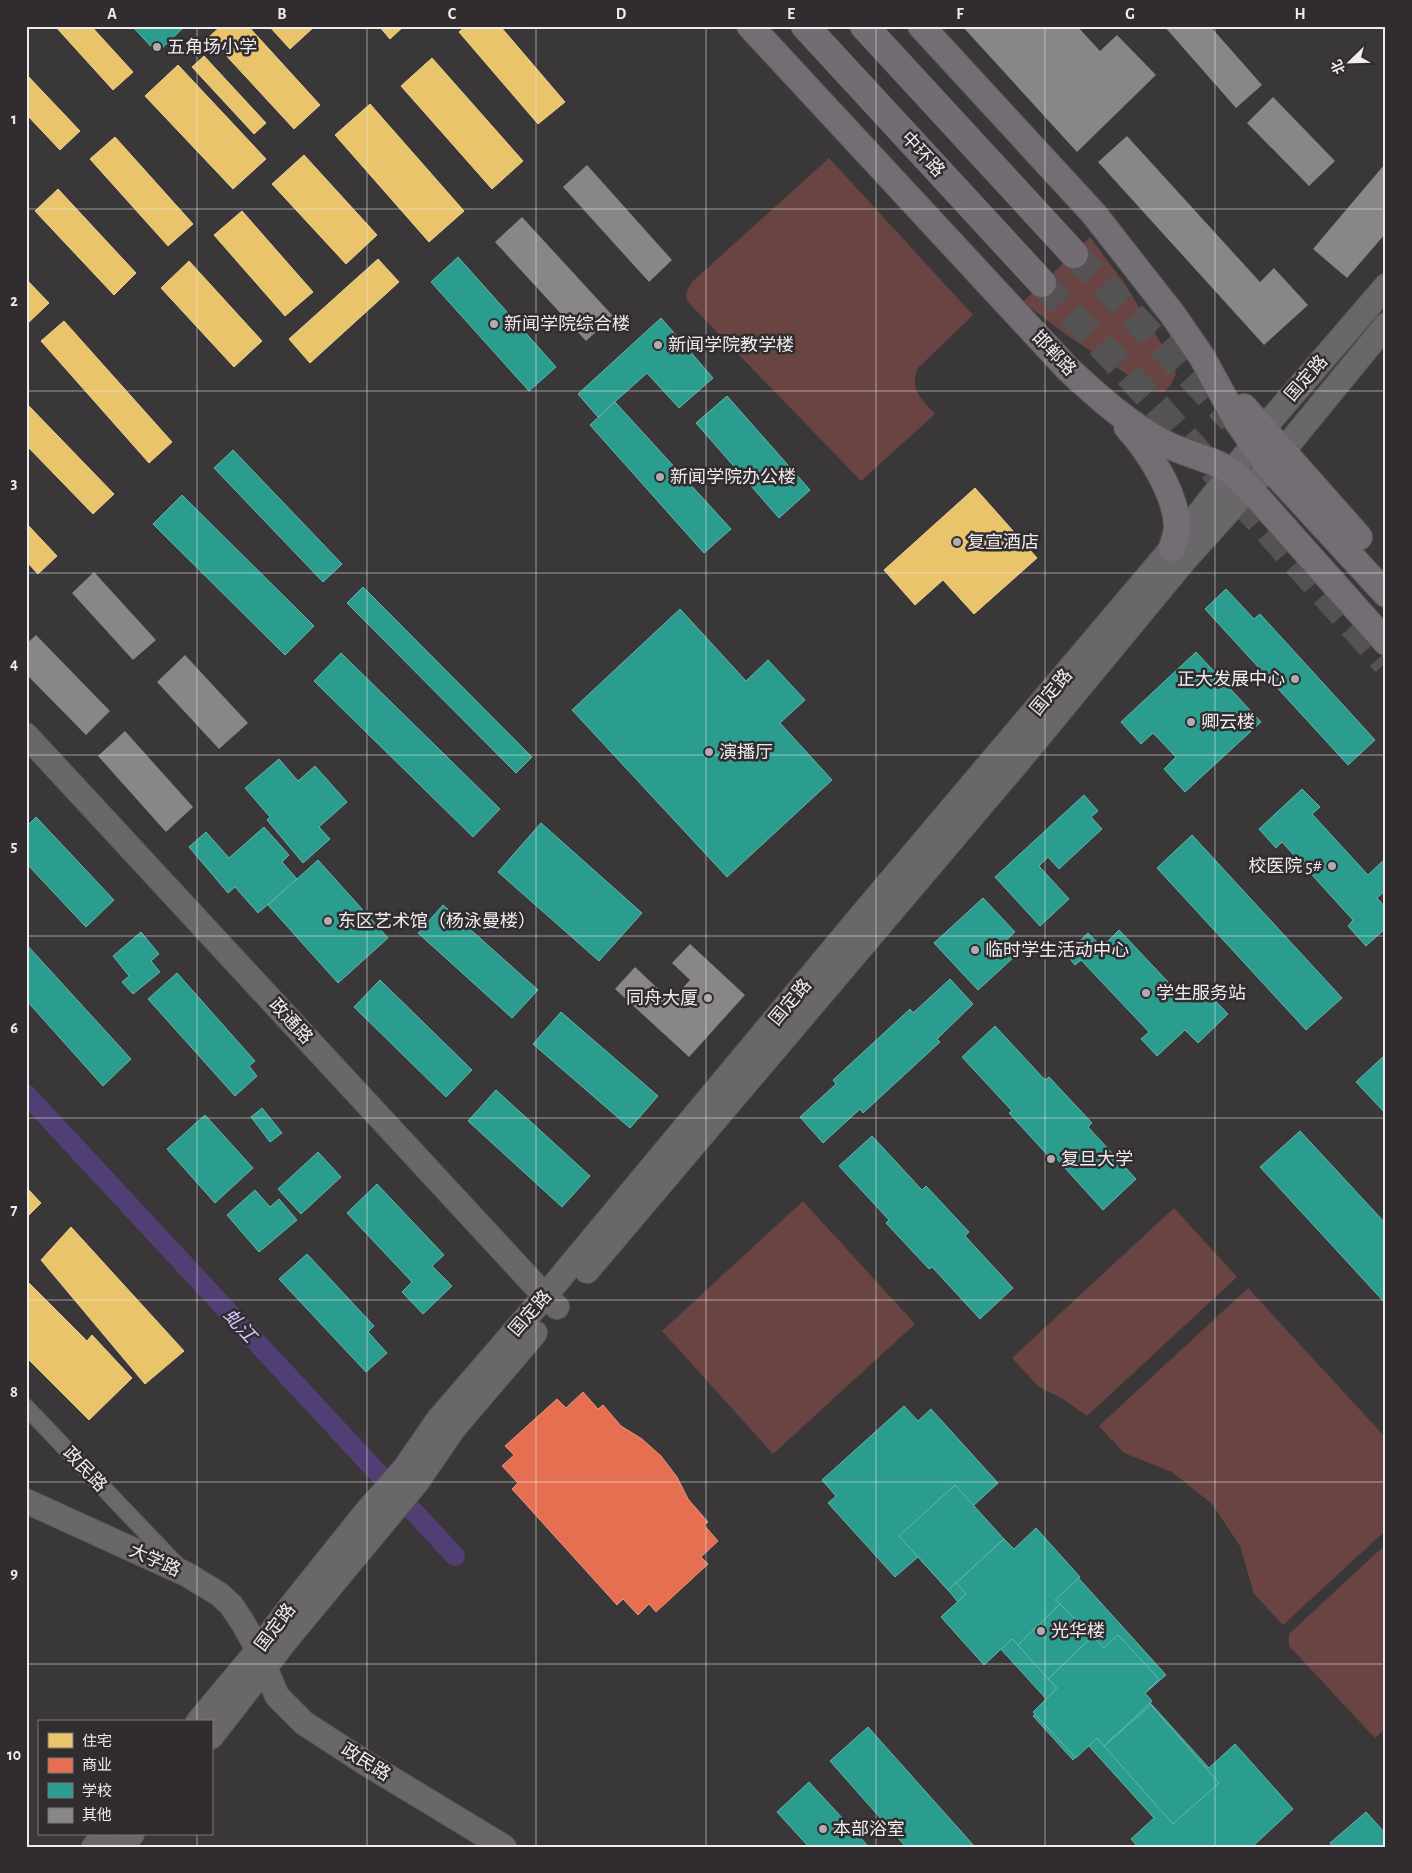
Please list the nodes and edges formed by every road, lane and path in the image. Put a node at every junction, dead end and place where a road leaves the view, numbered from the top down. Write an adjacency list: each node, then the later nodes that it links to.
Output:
1 (750, 26): 9 (main road, 邯郸路)
2 (805, 26): 6 (highway, 中环路)
3 (864, 26): 5 (highway)
4 (921, 26): 10 (main road)
5 (1074, 254)
6 (1042, 283)
7 (1386, 286): 10 (street, 国定路)
8 (1386, 325): 11 (street, 国定路)
9 (1098, 398): 12 (main road, 邯郸路); 13 (main road)
10 (1258, 437): 11 (main road); 12 (street, 国定路)
11 (1276, 459): 12 (street, 国定路); 14 (main road); 15 (main road)
12 (1240, 480): 13 (street, 国定路); 16 (main road, 邯郸路); 18 (street, 国定路)
13 (1172, 548): 18 (street, 国定路)
14 (1386, 566)
15 (1386, 594)
16 (1386, 642)
17 (26, 735): 18 (street, 政通路)
18 (551, 1302): 22 (street, 国定路)
19 (26, 1407): 21 (street, 政民路)
20 (26, 1502): 21 (street, 大学路)
21 (186, 1574): 22 (street, 大学路)
22 (261, 1660): 23 (street, 国定路); 24 (street, 国定路); 29 (street, 政民路)
23 (200, 1720)
24 (212, 1735)
25 (102, 1836): 27 (street)
26 (130, 1836): 28 (street)
27 (94, 1847)
28 (122, 1847)
29 (504, 1847)

